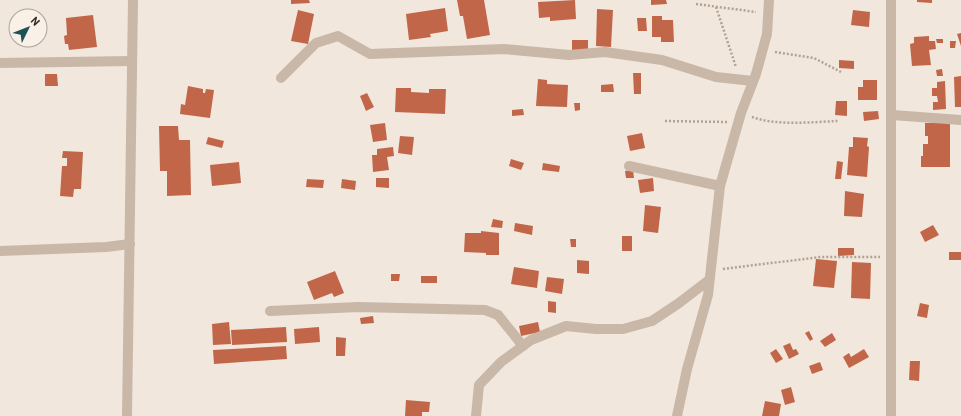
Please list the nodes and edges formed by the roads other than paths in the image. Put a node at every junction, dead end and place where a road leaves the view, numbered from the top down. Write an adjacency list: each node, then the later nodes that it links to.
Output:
1 (132, 0): 4 (street)
2 (769, 0): 7 (street)
3 (891, 0): 8 (street)
4 (132, 60): 5 (street); 12 (street)
5 (0, 63)
6 (281, 78): 7 (street)
7 (753, 81): 11 (street)
8 (892, 115): 9 (street); 20 (street)
9 (961, 120)
10 (629, 166): 11 (street)
11 (720, 186): 14 (street)
12 (130, 244): 13 (street); 17 (street)
13 (0, 251)
14 (709, 275): 16 (street); 19 (street)
15 (270, 311): 16 (street)
16 (523, 346): 18 (street)
17 (127, 416)
18 (476, 416)
19 (677, 416)
20 (891, 416)

